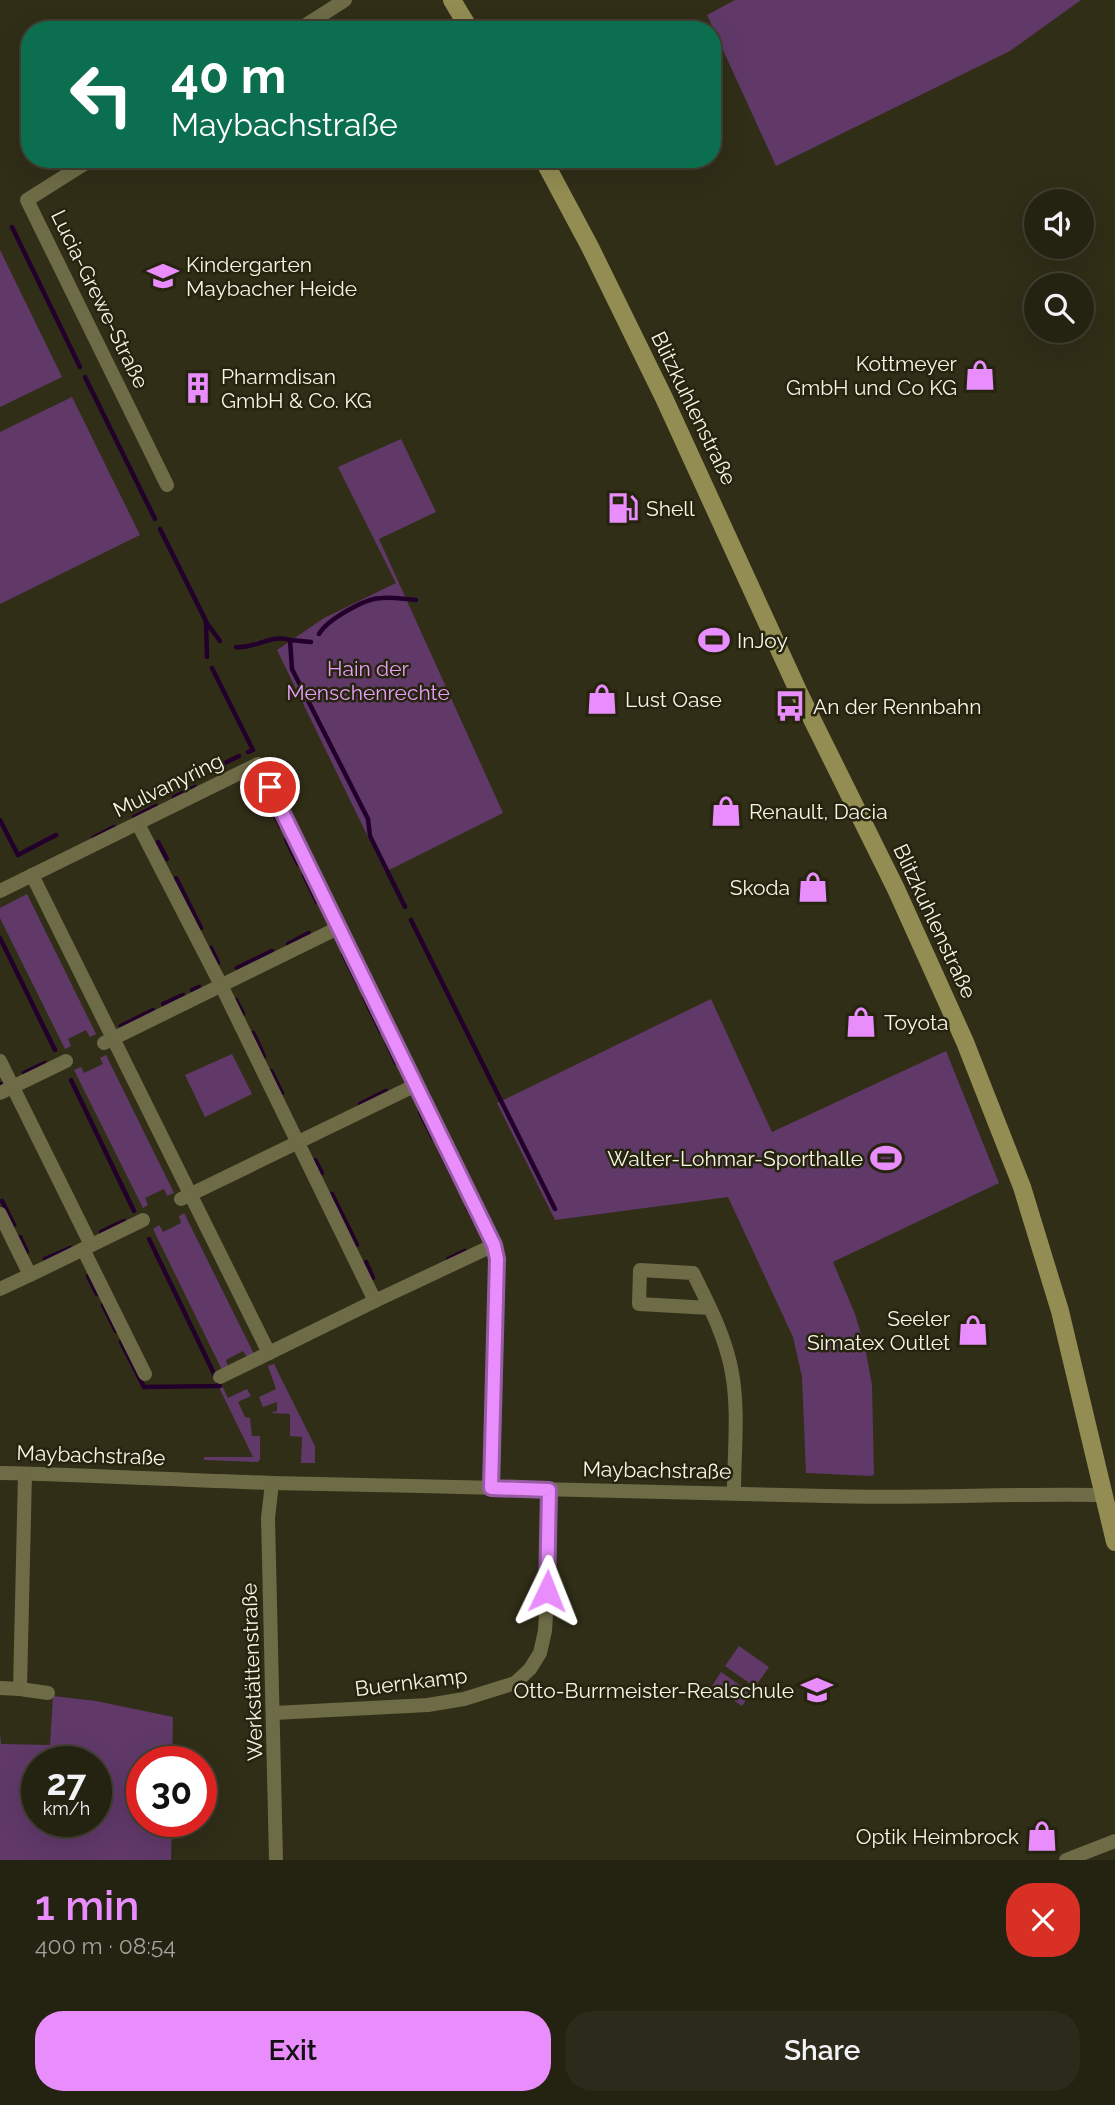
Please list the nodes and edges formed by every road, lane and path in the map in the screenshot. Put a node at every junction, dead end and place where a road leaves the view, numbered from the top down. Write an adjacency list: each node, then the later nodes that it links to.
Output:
1 (345, 0): 3 (street)
2 (452, 0): 4 (main road)
3 (312, 21)
4 (465, 21)
5 (78, 168): 7 (street, Lucia-Grewe-Straße)
6 (548, 168): 37 (main road, Blitzkuhlenstraße)
7 (167, 485)
8 (138, 824): 9 (street, Mulvanyring); 11 (street, Mulvanyring); 12 (street)
9 (32, 875): 10 (street, Mulvanyring); 13 (street)
10 (0, 891)
11 (340, 927): 12 (street); 16 (street, Mulvanyring)
12 (221, 985): 13 (street); 18 (street)
13 (109, 1040): 19 (street)
14 (0, 1061): 17 (street)
15 (66, 1061): 17 (street)
16 (416, 1085): 18 (street); 22 (street, Mulvanyring)
17 (6, 1090): 23 (street)
18 (299, 1144): 19 (street); 26 (street)
19 (186, 1197): 28 (street)
20 (0, 1214): 24 (street)
21 (143, 1220): 23 (street)
22 (494, 1245): 26 (street); 34 (street, Mulvanyring)
23 (87, 1247): 24 (street); 29 (street)
24 (30, 1275): 25 (street)
25 (0, 1289)
26 (375, 1301): 28 (street)
27 (710, 1308): 27 (street); 36 (street)
28 (269, 1353): 30 (street)
29 (145, 1374)
30 (220, 1377)
31 (0, 1473): 32 (street, Maybachstraße)
32 (25, 1474): 33 (street, Maybachstraße); 40 (street)
33 (272, 1483): 34 (street, Maybachstraße); 42 (street, Werkstättenstraße)
34 (491, 1488): 35 (street, Maybachstraße)
35 (549, 1490): 36 (street, Maybachstraße); 42 (street, Buernkamp)
36 (734, 1492): 37 (street, Maybachstraße)
37 (1104, 1494): 38 (main road, Blitzkuhlenstraße)
38 (1115, 1542)
39 (0, 1688): 40 (street)
40 (20, 1689): 41 (street)
41 (48, 1693)
42 (274, 1713): 44 (street, Werkstättenstraße)
43 (1115, 1841): 45 (street)
44 (276, 1860)
45 (1066, 1860)

